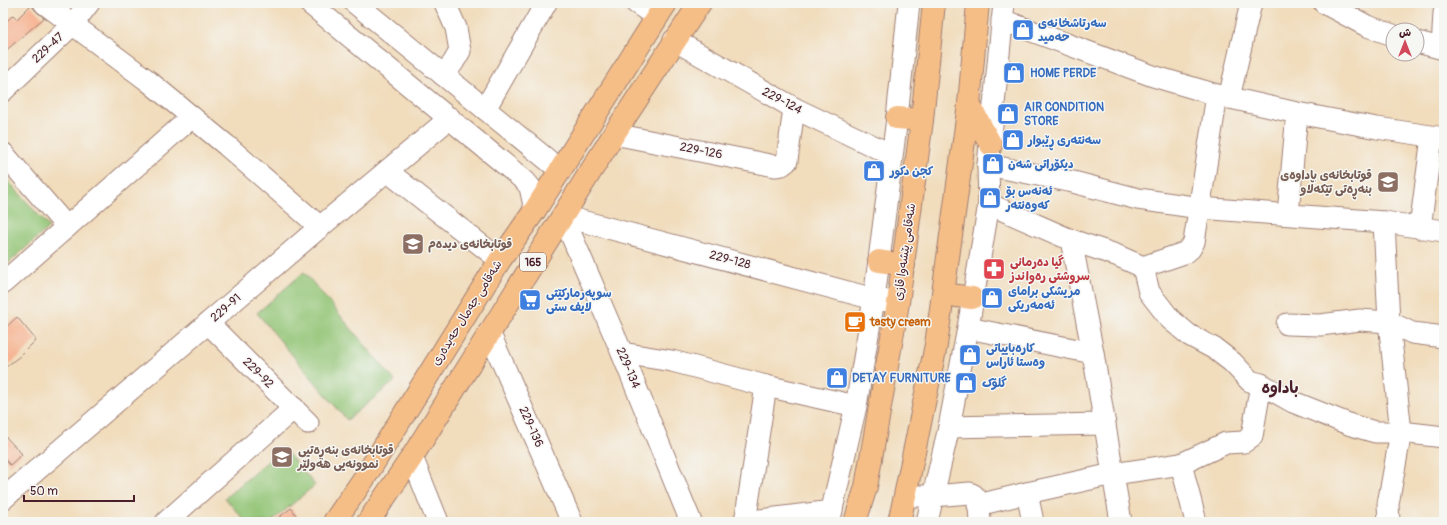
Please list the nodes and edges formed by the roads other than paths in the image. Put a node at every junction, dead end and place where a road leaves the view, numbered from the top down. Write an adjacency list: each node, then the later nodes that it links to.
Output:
1 (44, 3): 17 (street)
2 (89, 3): 17 (street, 229-47)
3 (309, 3): 30 (street)
4 (355, 3): 22 (street)
5 (445, 3): 22 (street)
6 (546, 3): 27 (street)
7 (636, 3): 14 (street)
8 (700, 3): 19 (main road, 165)
9 (909, 3): 31 (street)
10 (934, 3): 32 (main road, شەقامی پێشەوا قازی)
11 (978, 3): 25 (main road)
12 (1251, 3): 24 (street)
13 (1326, 3): 18 (street)
14 (662, 10): 40 (main road, شەقامی جەمال حەیدەری / 165)
15 (1003, 11): 24 (street); 38 (street)
16 (1444, 13): 21 (street)
17 (74, 24): 23 (street, 229-47); 29 (street)
18 (1385, 32)
19 (674, 40): 26 (street, 229-124); 33 (main road, 165)
20 (1425, 44): 21 (street)
21 (1443, 49)
22 (443, 76): 27 (street)
23 (3, 91)
24 (1223, 96): 28 (street); 43 (street)
25 (969, 104): 38 (main road); 58 (main road)
26 (794, 108): 33 (street, 229-126); 37 (street, 229-124)
27 (485, 109): 35 (street)
28 (1297, 113): 34 (street); 45 (street)
29 (192, 117): 48 (street); 49 (street)
30 (450, 118): 39 (street); 41 (street, 229-91)
31 (897, 118): 32 (main road); 37 (street)
32 (922, 120): 55 (main road, شەقامی پێشەوا قازی)
33 (614, 134): 46 (main road, 165)
34 (1438, 138): 50 (street)
35 (521, 139): 39 (street); 40 (street)
36 (3, 153): 48 (street)
37 (892, 155): 54 (street)
38 (990, 155): 42 (street); 43 (street)
39 (502, 161): 44 (street)
40 (560, 170): 44 (main road, شەقامی جەمال حەیدەری / 165)
41 (387, 171): 49 (street, 229-91); 53 (street)
42 (989, 204): 52 (street); 60 (street)
43 (1200, 208): 45 (street); 56 (street)
44 (535, 210): 53 (main road, شەقامی جەمال حەیدەری / 165)
45 (1288, 214): 47 (street)
46 (563, 216): 59 (street, 229-128); 66 (main road, 165); 68 (street, 229-134)
47 (1384, 222): 50 (street); 62 (street)
48 (67, 227): 57 (street)
49 (320, 227): 63 (street, 229-91)
50 (1420, 228): 51 (street)
51 (1444, 231)
52 (1071, 240): 56 (street); 69 (street)
53 (500, 260): 87 (main road, شەقامی جەمال حەیدەری / 165)
54 (879, 261): 55 (main road); 59 (street)
55 (904, 265): 61 (main road, شەقامی پێشەوا قازی)
56 (1143, 267): 70 (street)
57 (3, 283)
58 (943, 294): 60 (main road); 81 (main road)
59 (874, 298): 61 (street, 229-128); 72 (street)
60 (972, 298): 65 (street)
61 (898, 303): 93 (main road, شەقامی پێشەوا قازی)
62 (1389, 322): 64 (street); 67 (street); 75 (street)
63 (208, 323): 83 (street, 229-91); 86 (street, 229-92)
64 (1287, 324)
65 (968, 328): 69 (street); 74 (street)
66 (489, 332): 77 (main road, 165); 90 (street, 229-136)
67 (1444, 337)
68 (622, 353): 71 (street); 91 (street, 229-134)
69 (1093, 353): 73 (street)
70 (1261, 384): 75 (street); 78 (street)
71 (766, 386): 72 (street); 92 (street)
72 (856, 406): 85 (street)
73 (1105, 424): 74 (street); 79 (street)
74 (949, 427): 82 (street)
75 (1401, 432): 76 (street); 99 (street)
76 (1444, 437)
77 (412, 457): 88 (main road, 165); 89 (street)
78 (1181, 464): 79 (street); 98 (street)
79 (1113, 474): 80 (street); 97 (street)
80 (1027, 494): 84 (street); 96 (street)
81 (906, 496): 82 (street); 94 (main road)
82 (933, 496): 84 (street); 95 (street)
83 (3, 499)
84 (979, 514)
85 (831, 516): 92 (street)
86 (166, 522)
87 (334, 522)
88 (368, 522)
89 (438, 522)
90 (572, 522)
91 (691, 522)
92 (744, 522)
93 (855, 522)
94 (898, 522)
95 (927, 522)
96 (1032, 522)
97 (1121, 522)
98 (1196, 522)
99 (1389, 522)

